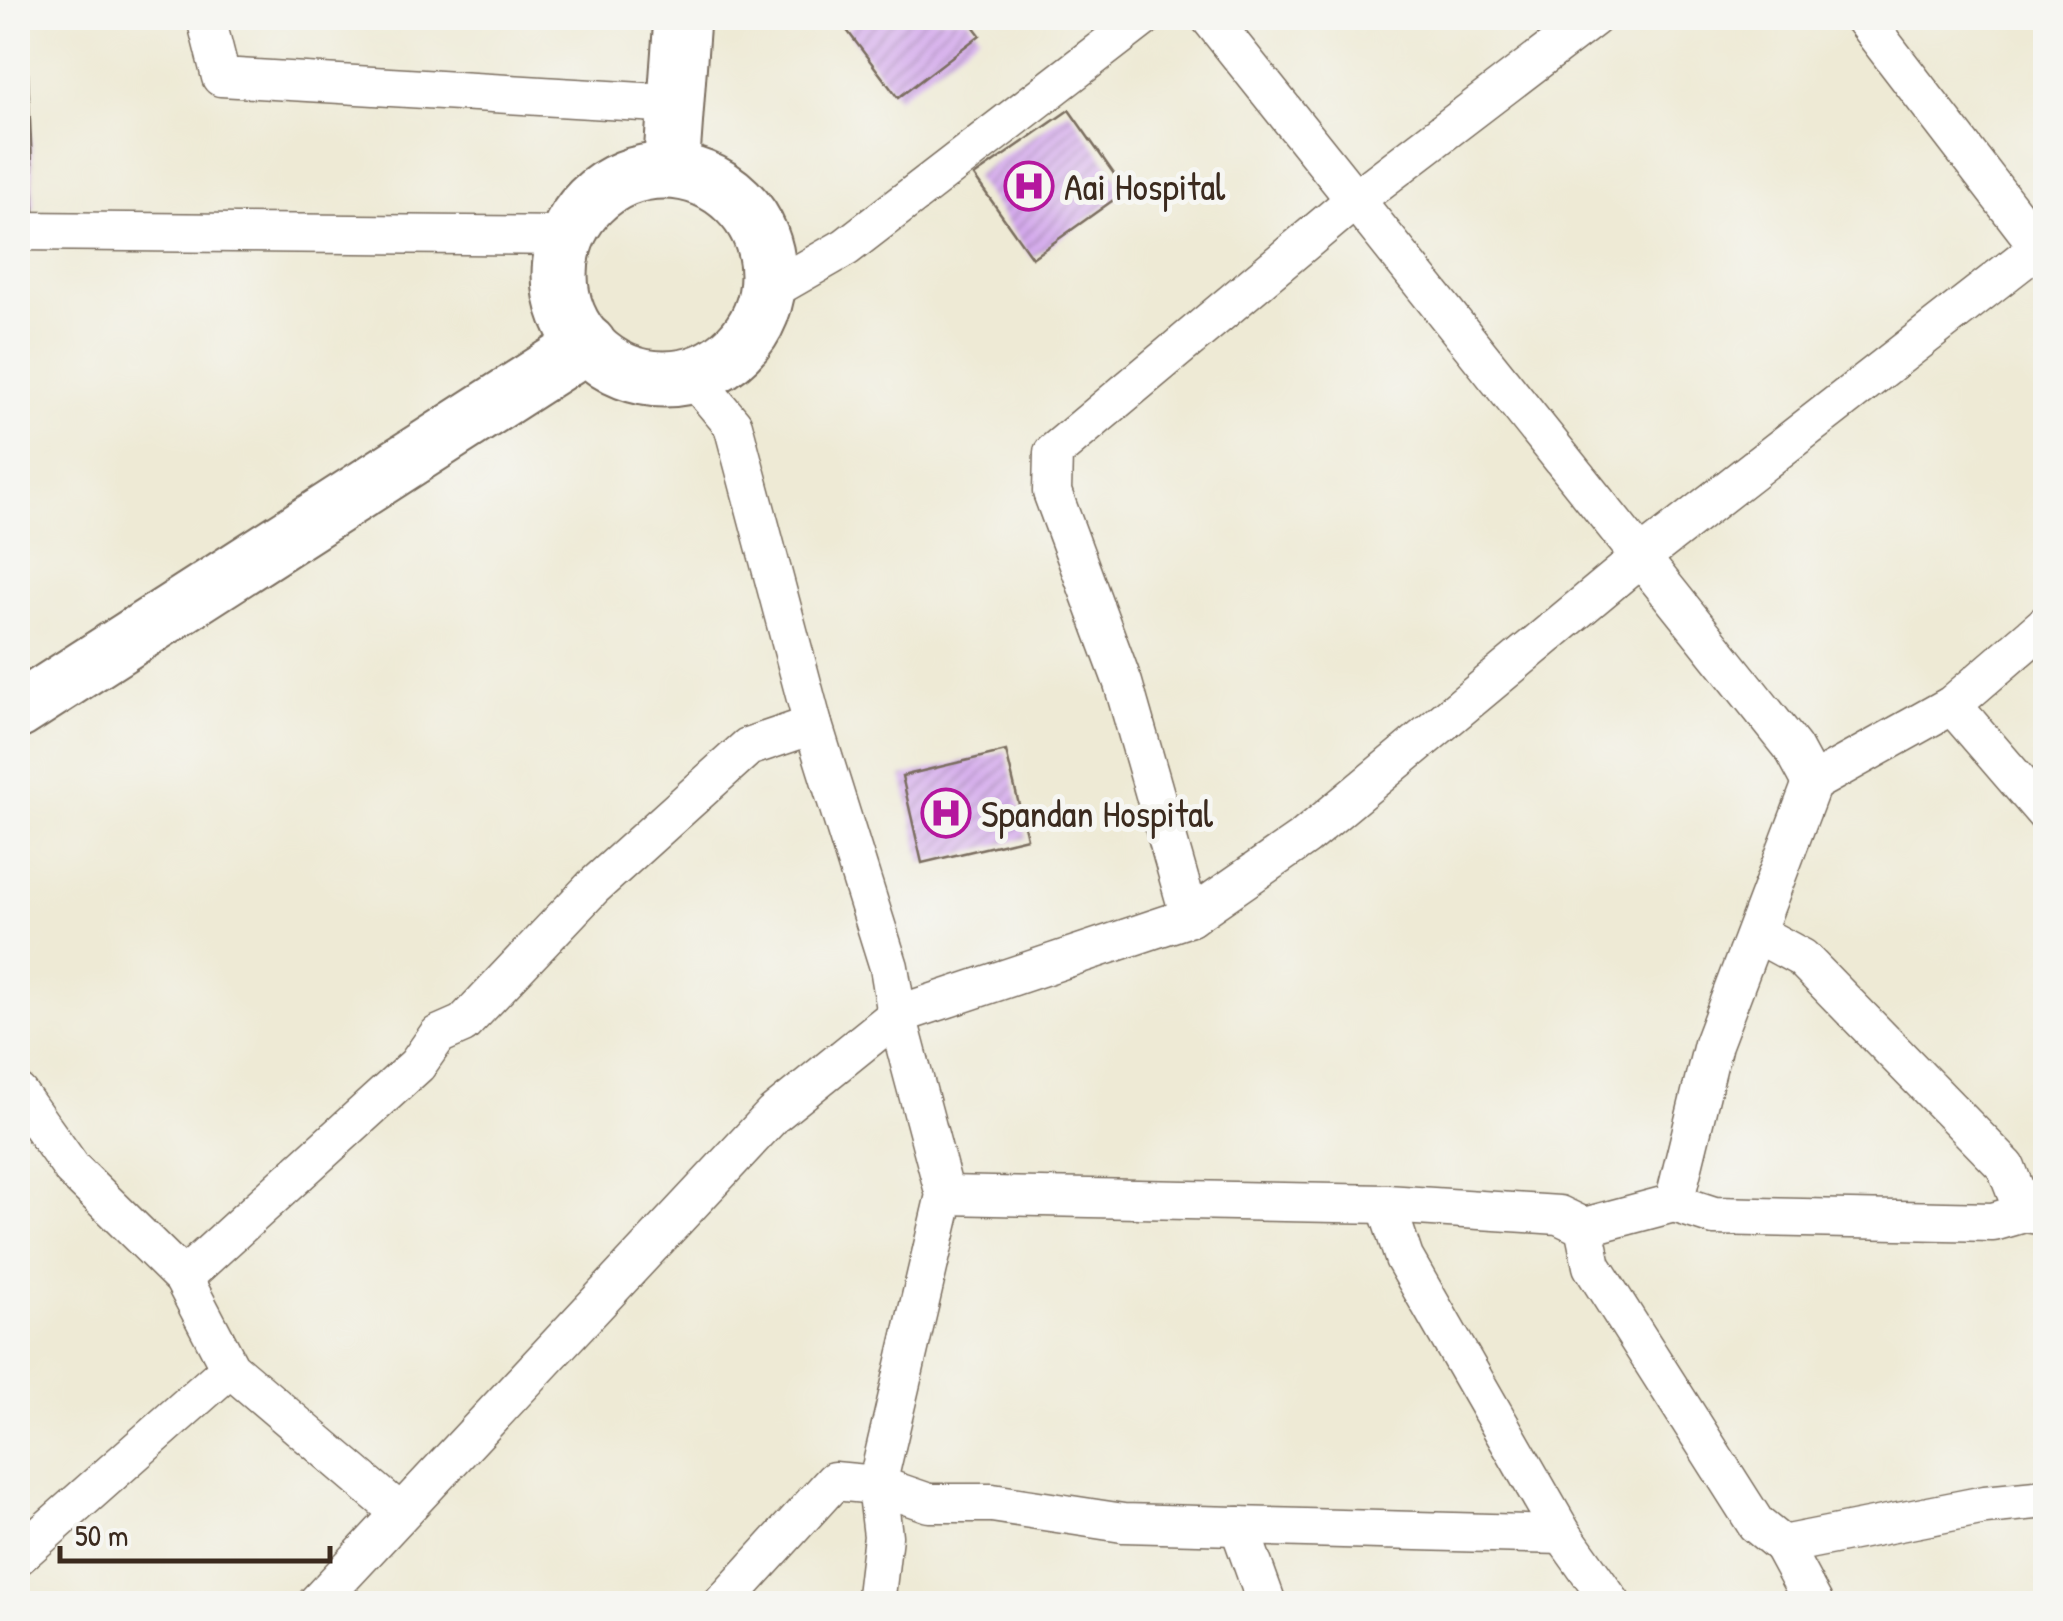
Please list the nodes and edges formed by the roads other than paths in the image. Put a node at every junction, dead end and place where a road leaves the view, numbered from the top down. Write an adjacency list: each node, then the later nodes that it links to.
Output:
1 (206, 18): 7 (street)
2 (682, 18): 7 (main road)
3 (1143, 18): 12 (street)
4 (1210, 18): 9 (street)
5 (1593, 18): 9 (street)
6 (1863, 18): 15 (street)
7 (676, 104): 8 (main road)
8 (672, 170): 11 (main road); 12 (main road)
9 (1356, 198): 15 (street); 22 (street)
10 (18, 231): 11 (street)
11 (567, 236): 13 (main road)
12 (766, 293): 14 (main road)
13 (588, 344): 14 (main road); 18 (main road)
14 (692, 376): 19 (street)
15 (1640, 558): 20 (street); 22 (street)
16 (2046, 624): 17 (street)
17 (1952, 705): 20 (street); 21 (street)
18 (18, 711)
19 (813, 725): 24 (street); 31 (street)
20 (1812, 783): 23 (street)
21 (2046, 814)
22 (1190, 917): 24 (street)
23 (1756, 933): 27 (street); 29 (street)
24 (897, 1015): 26 (street); 35 (street)
25 (18, 1093): 31 (street)
26 (945, 1196): 28 (street); 33 (street)
27 (1674, 1203): 29 (street); 30 (street)
28 (1386, 1204): 30 (street); 37 (street)
29 (2035, 1214)
30 (1584, 1228): 38 (street)
31 (182, 1278): 32 (street)
32 (230, 1368): 35 (street); 39 (street)
33 (878, 1485): 36 (street); 41 (street); 42 (street)
34 (2046, 1500): 38 (street)
35 (398, 1511): 40 (street)
36 (1239, 1526): 37 (street); 43 (street)
37 (1564, 1534): 44 (street)
38 (1782, 1544): 45 (street)
39 (18, 1556)
40 (316, 1604)
41 (722, 1604)
42 (875, 1604)
43 (1267, 1604)
44 (1612, 1604)
45 (1814, 1604)

